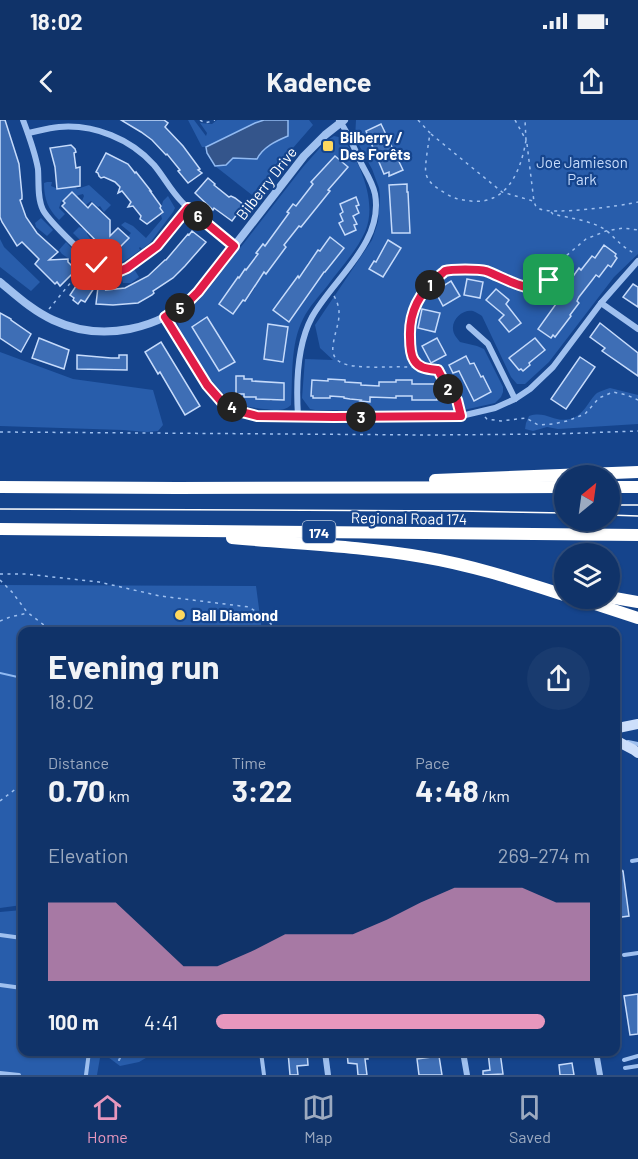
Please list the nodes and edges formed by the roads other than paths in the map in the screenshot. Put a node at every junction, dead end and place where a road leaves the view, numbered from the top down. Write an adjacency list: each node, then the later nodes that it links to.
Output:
1 (23, 120): 3 (street)
2 (341, 120): 5 (street, Bilberry Drive); 13 (street)
3 (28, 133): 4 (street); 4 (street)
4 (188, 208): 5 (street)
5 (234, 246): 9 (street, Bilberry Drive)
6 (638, 261): 8 (street)
7 (0, 282): 9 (street, Bilberry Drive)
8 (601, 303): 11 (street); 12 (street)
9 (165, 317): 13 (street)
10 (470, 327): 12 (street)
11 (638, 329)
12 (515, 399): 13 (street)
13 (298, 416)
14 (638, 472): 19 (highway)
15 (0, 487): 19 (highway, Regional Road 174)
16 (554, 487): 19 (highway, Regional Road 174)
17 (620, 487): 18 (highway)
18 (636, 487)
19 (177, 488)
20 (0, 529): 21 (highway, Regional Road 174 / 174); 22 (highway)
21 (638, 535)
22 (507, 577): 23 (highway); 24 (highway)
23 (554, 586)
24 (554, 591)
25 (620, 599): 26 (highway)
26 (638, 602)
27 (611, 609): 28 (highway)
28 (638, 618)
29 (638, 724): 30 (main road)
30 (620, 727)
31 (620, 729): 32 (lane)
32 (638, 731)
33 (620, 741): 35 (lane)
34 (620, 743): 36 (main road)
35 (638, 744)
36 (638, 753)
37 (638, 860): 38 (lane)
38 (632, 861)
39 (0, 935): 40 (lane)
40 (18, 937)
41 (638, 953): 42 (lane)
42 (624, 955)
43 (0, 985): 44 (lane)
44 (18, 987)
45 (88, 1056): 56 (lane)
46 (262, 1056): 57 (lane)
47 (326, 1056): 58 (street)
48 (464, 1056): 59 (street)
49 (597, 1056): 60 (street)
50 (638, 1056): 51 (lane)
51 (624, 1060)
52 (638, 1066): 53 (lane)
53 (625, 1068)
54 (0, 1073): 55 (lane)
55 (19, 1075)
56 (86, 1075)
57 (264, 1075)
58 (328, 1075)
59 (467, 1075)
60 (600, 1075)

